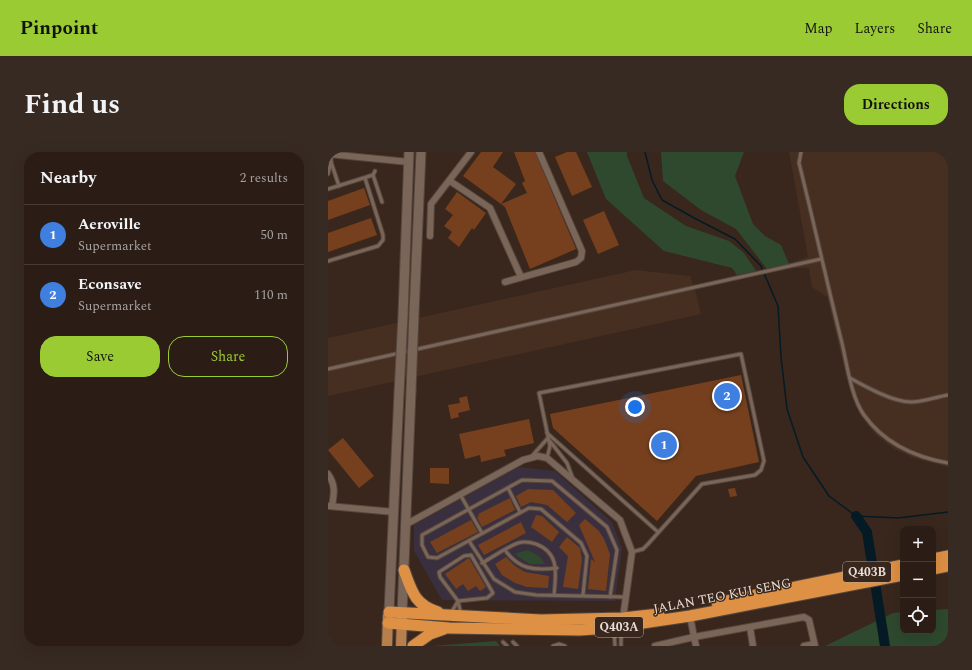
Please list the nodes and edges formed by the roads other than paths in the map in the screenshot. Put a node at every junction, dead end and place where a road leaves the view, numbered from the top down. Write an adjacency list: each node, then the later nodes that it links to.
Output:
1 (421, 152): 39 (main road, bridge)
2 (470, 152): 13 (street)
3 (539, 152): 21 (street)
4 (801, 152): 19 (lane)
5 (329, 154): 6 (street); 8 (lane)
6 (378, 155): 7 (street)
7 (409, 157): 37 (main road, bridge)
8 (331, 162): 10 (lane); 15 (lane)
9 (375, 171): 11 (lane)
10 (328, 174)
11 (373, 176): 12 (lane); 17 (lane)
12 (365, 178): 15 (lane); 20 (lane)
13 (450, 181): 18 (street); 21 (street)
14 (328, 184): 16 (lane)
15 (339, 186): 16 (lane)
16 (329, 189)
17 (382, 202)
18 (430, 236)
19 (821, 259): 23 (lane); 24 (lane)
20 (328, 261)
21 (521, 277): 22 (street)
22 (505, 282)
23 (328, 369)
24 (850, 378): 25 (lane); 30 (lane)
25 (948, 395)
26 (547, 433): 27 (lane); 40 (lane); 40 (lane)
27 (548, 438): 28 (lane); 29 (lane); 32 (lane)
28 (530, 458): 29 (street); 34 (street)
29 (547, 458): 32 (street)
30 (948, 463)
31 (328, 474): 35 (street)
32 (574, 480): 44 (street)
33 (508, 488): 36 (lane); 38 (lane); 57 (lane)
34 (461, 496): 36 (lane); 39 (street)
35 (330, 506): 37 (street)
36 (469, 509): 41 (lane); 42 (lane)
37 (394, 512): 63 (main road)
38 (520, 512): 41 (lane); 56 (lane)
39 (406, 525): 52 (main road)
40 (658, 532): 44 (lane)
41 (482, 533): 42 (lane)
42 (469, 541): 47 (lane)
43 (505, 550): 47 (lane); 50 (lane); 50 (lane)
44 (632, 552): 58 (street)
45 (948, 556): 46 (highway)
46 (936, 558)
47 (482, 563): 55 (lane)
48 (900, 566): 54 (highway, JALAN TEO KUI SENG / Q403B)
49 (948, 566): 51 (highway)
50 (556, 568): 55 (lane)
51 (936, 568)
52 (404, 570): 60 (highway); 64 (main road)
53 (900, 575): 54 (highway, JALAN TEO KUI SENG / Q403A)
54 (832, 584): 61 (highway, JALAN TEO KUI SENG / Q403A); 65 (highway, JALAN TEO KUI SENG / Q403B)
55 (554, 595): 56 (lane)
56 (583, 595): 57 (lane)
57 (610, 597): 58 (lane)
58 (625, 597): 65 (street)
59 (458, 601): 59 (lane); 60 (lane); 62 (lane)
60 (450, 616): 62 (highway, JALAN TEO KUI SENG / Q403B); 64 (highway, JALAN TEO KUI SENG / Q403B)
61 (690, 616): 65 (highway, JALAN TEO KUI SENG / Q403A); 69 (street)
62 (462, 617): 65 (highway, JALAN TEO KUI SENG / Q403B)
63 (388, 618): 64 (highway, Q403B); 75 (main road)
64 (402, 619): 67 (highway, JALAN TEO KUI SENG / Q403A); 76 (main road)
65 (626, 622): 68 (highway, JALAN TEO KUI SENG / Q403A); 83 (lane)
66 (750, 627): 69 (street); 73 (street); 86 (street)
67 (448, 628): 68 (highway, JALAN TEO KUI SENG / Q403A); 77 (highway)
68 (609, 628): 82 (lane)
69 (694, 638): 84 (street); 85 (street)
70 (328, 642): 74 (street)
71 (503, 642): 78 (lane)
72 (513, 642): 79 (lane)
73 (815, 645): 87 (street)
74 (331, 646)
75 (387, 646)
76 (401, 646)
77 (413, 646)
78 (507, 646)
79 (517, 646)
80 (553, 646): 81 (lane)
81 (565, 646)
82 (615, 646)
83 (621, 646)
84 (655, 646)
85 (696, 646)
86 (753, 646)
87 (804, 646)

